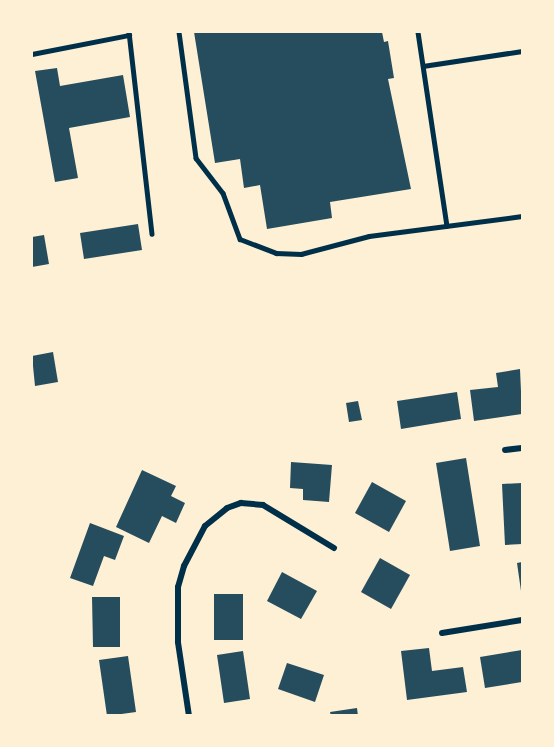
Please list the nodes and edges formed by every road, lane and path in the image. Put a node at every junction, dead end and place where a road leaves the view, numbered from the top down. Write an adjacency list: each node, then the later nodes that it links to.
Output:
1 (179, 32): 8 (lane)
2 (418, 32): 6 (lane)
3 (129, 33): 5 (lane); 9 (lane)
4 (522, 51): 6 (lane)
5 (32, 54)
6 (423, 66): 8 (lane)
7 (522, 216): 8 (lane)
8 (447, 226)
9 (152, 234)
10 (522, 448): 11 (street)
11 (505, 450)
12 (334, 548): 15 (street)
13 (522, 620): 14 (street)
14 (442, 633)
15 (189, 716)

